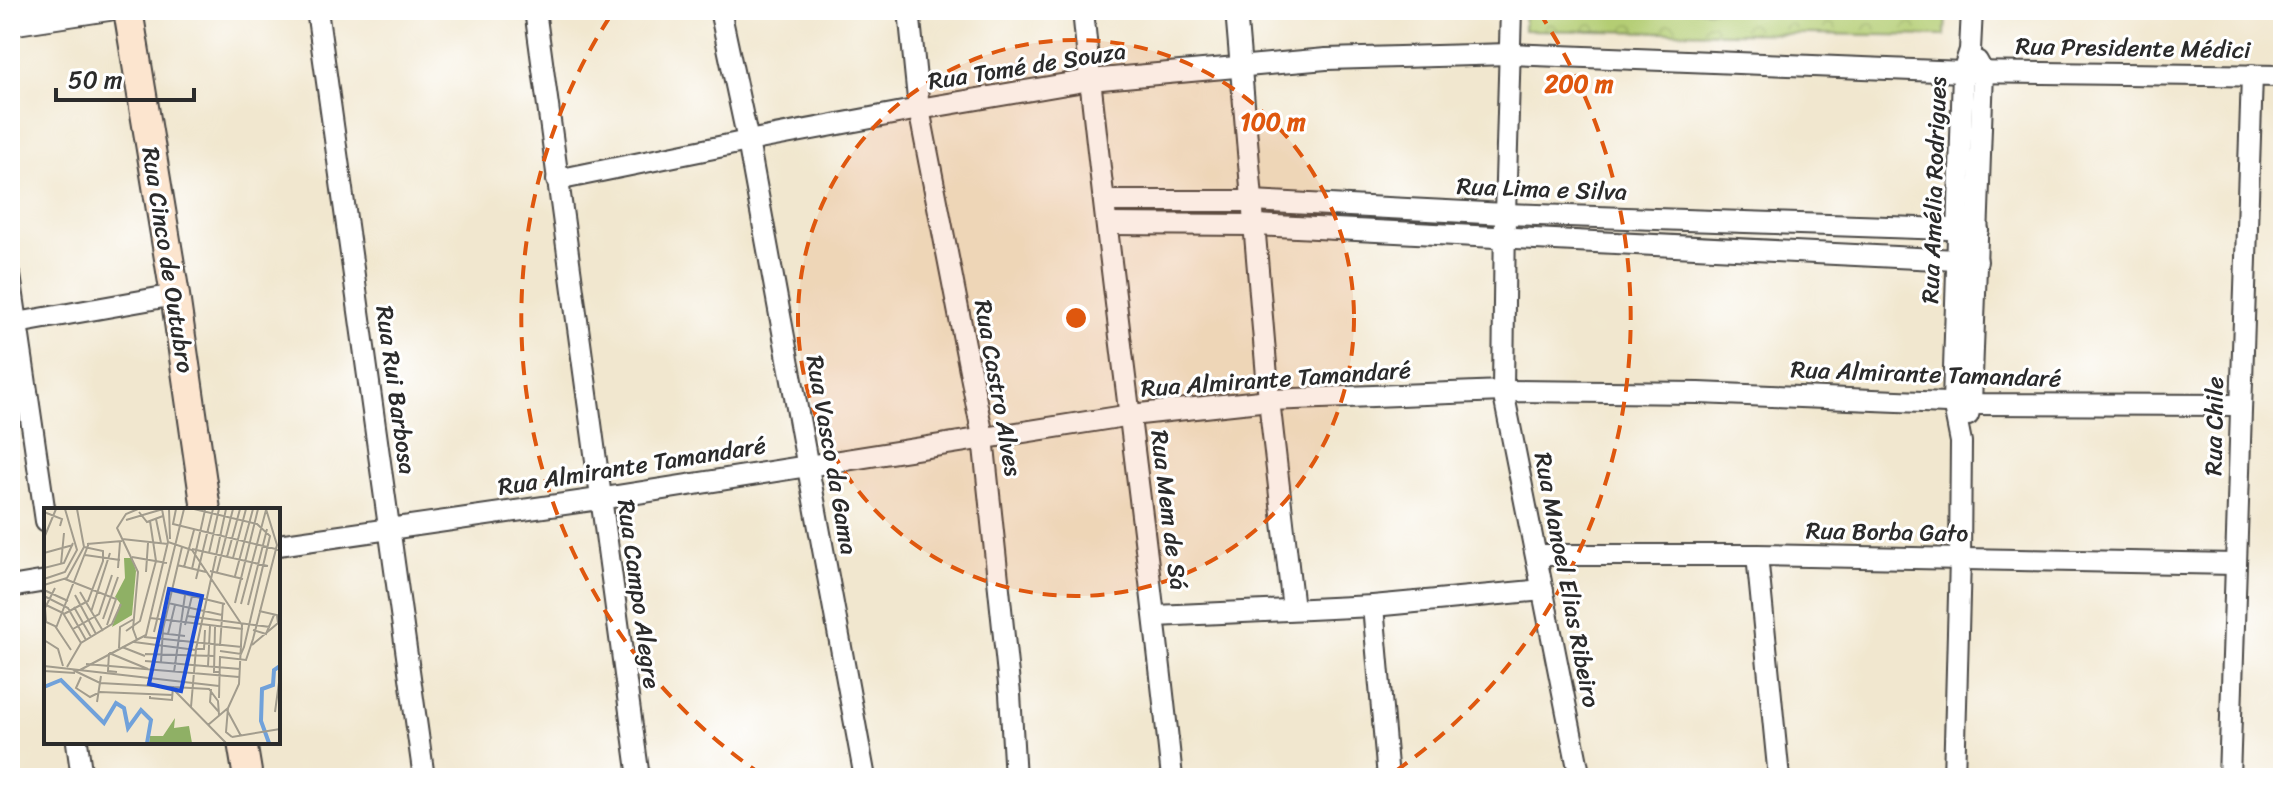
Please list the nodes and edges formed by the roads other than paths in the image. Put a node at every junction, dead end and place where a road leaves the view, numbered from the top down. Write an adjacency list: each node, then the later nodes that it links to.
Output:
1 (109, 10): 11 (street)
2 (128, 10): 30 (street, Rua Cinco de Outubro)
3 (535, 10): 20 (street, Rua Campo Alegre)
4 (720, 10): 19 (street, Rua Vasco da Gama)
5 (909, 10): 18 (street, Rua Castro Alves)
6 (1083, 10): 17 (street, Rua Mem de Sá)
7 (1236, 10): 13 (street)
8 (1511, 10): 12 (street, Rua Manoel Elias Ribeiro)
9 (1972, 10): 14 (street, Rua Amélia Rodrigues)
10 (317, 11): 42 (street, Rua Rui Barbosa)
11 (10, 25)
12 (1510, 54): 13 (street, Rua Tomé de Souza); 14 (street, Rua Presidente Médici); 23 (street, Rua Manoel Elias Ribeiro)
13 (1240, 65): 17 (street, Rua Tomé de Souza); 22 (street)
14 (1973, 72): 15 (street, Rua Presidente Médici); 26 (street, Rua Amélia Rodrigues)
15 (2252, 75): 16 (street, Rua Presidente Médici); 35 (street, Rua Chile)
16 (2283, 76)
17 (1090, 80): 18 (street, Rua Tomé de Souza); 21 (street, Rua Mem de Sá)
18 (919, 109): 19 (street, Rua Tomé de Souza); 37 (street, Rua Castro Alves)
19 (748, 141): 20 (street, Rua Tomé de Souza); 38 (street, Rua Vasco da Gama)
20 (557, 180): 39 (street, Rua Campo Alegre)
21 (1105, 201): 22 (street, Rua Lima e Silva); 24 (street, Rua Mem de Sá)
22 (1252, 201): 23 (street, Rua Lima e Silva); 25 (street)
23 (1505, 214): 26 (street, Rua Lima e Silva); 27 (street, Rua Manoel Elias Ribeiro)
24 (1107, 224): 25 (street, Rua Lima e Silva); 36 (street, Rua Mem de Sá)
25 (1254, 225): 27 (street, Rua Lima e Silva); 33 (street)
26 (1968, 230): 28 (street, Rua Amélia Rodrigues)
27 (1504, 237): 28 (street, Rua Lima e Silva); 32 (street, Rua Manoel Elias Ribeiro)
28 (1967, 260): 34 (street, Rua Amélia Rodrigues)
29 (10, 275): 31 (street)
30 (175, 295): 31 (street); 41 (street, Rua Cinco de Outubro)
31 (17, 323): 40 (street)
32 (1503, 391): 33 (street, Rua Almirante Tamandaré); 34 (street, Rua Almirante Tamandaré); 44 (street, Rua Manoel Elias Ribeiro)
33 (1269, 400): 36 (street, Rua Almirante Tamandaré); 52 (street)
34 (1962, 403): 35 (street, Rua Almirante Tamandaré); 46 (street, Rua Amélia Rodrigues)
35 (2239, 405): 47 (street, Rua Chile)
36 (1131, 415): 37 (street, Rua Almirante Tamandaré); 53 (street, Rua Mem de Sá)
37 (983, 437): 38 (street, Rua Almirante Tamandaré); 61 (street, Rua Castro Alves)
38 (807, 465): 39 (street, Rua Almirante Tamandaré); 60 (street, Rua Vasco da Gama)
39 (599, 499): 42 (street, Rua Almirante Tamandaré); 59 (street, Rua Campo Alegre)
40 (44, 508)
41 (206, 508)
42 (390, 530): 43 (street, Rua Almirante Tamandaré); 58 (street, Rua Rui Barbosa)
43 (280, 545)
44 (1537, 555): 45 (street, Rua Borba Gato); 50 (street, Rua Manoel Elias Ribeiro)
45 (1757, 555): 46 (street, Rua Borba Gato); 65 (street)
46 (1960, 559): 47 (street, Rua Borba Gato); 66 (street, Rua Amélia Rodrigues)
47 (2235, 564): 67 (street, Rua Chile)
48 (44, 581): 49 (street)
49 (10, 587)
50 (1543, 590): 51 (street); 64 (street, Rua Manoel Elias Ribeiro)
51 (1373, 606): 52 (street); 63 (street)
52 (1293, 609): 53 (street)
53 (1156, 616): 62 (street, Rua Mem de Sá)
54 (77, 744): 56 (street)
55 (242, 744): 57 (street)
56 (82, 778)
57 (248, 778)
58 (424, 778)
59 (639, 778)
60 (865, 778)
61 (1015, 778)
62 (1172, 778)
63 (1388, 778)
64 (1580, 778)
65 (1779, 778)
66 (1954, 778)
67 (2229, 778)

